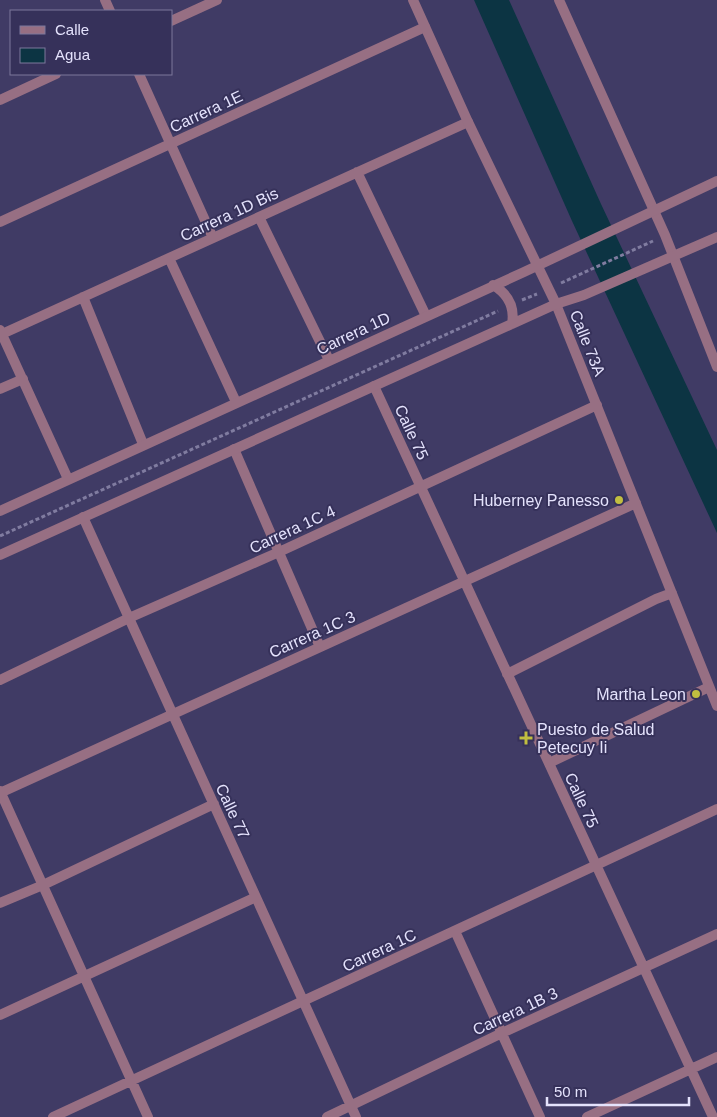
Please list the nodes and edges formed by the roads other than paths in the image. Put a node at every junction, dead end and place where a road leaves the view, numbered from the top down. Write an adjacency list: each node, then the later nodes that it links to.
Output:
1 (216, 0): 4 (street)
2 (413, 0): 5 (street, Calle 73A)
3 (559, 0): 13 (street)
4 (172, 21)
5 (425, 27): 9 (street, Calle 73A); 10 (street, Carrera 1E)
6 (54, 75): 8 (street)
7 (139, 75): 10 (street)
8 (0, 100)
9 (468, 122): 11 (street, Carrera 1D Bis); 20 (street, Calle 73A)
10 (170, 144): 15 (street, Carrera 1E); 17 (street)
11 (357, 172): 14 (street, Carrera 1D Bis); 24 (street)
12 (717, 181): 13 (street, Carrera 1D)
13 (654, 210): 18 (street); 20 (street, Carrera 1D)
14 (260, 217): 17 (street, Carrera 1D Bis); 27 (street)
15 (0, 222)
16 (717, 237): 18 (street)
17 (213, 238): 19 (street, Carrera 1D Bis)
18 (673, 256): 23 (street); 28 (street)
19 (168, 258): 22 (street, Carrera 1D Bis); 32 (street)
20 (536, 266): 21 (street, Carrera 1D); 23 (street, Calle 73A)
21 (493, 285): 24 (street, Carrera 1D); 25 (street)
22 (83, 297): 26 (street, Carrera 1D Bis); 34 (street)
23 (556, 304): 25 (street); 33 (street, Calle 73A)
24 (426, 316): 27 (street, Carrera 1D)
25 (512, 324): 30 (street)
26 (1, 332): 29 (street)
27 (330, 360): 32 (street, Carrera 1D)
28 (717, 367)
29 (23, 379): 31 (street); 36 (street)
30 (374, 386): 35 (street); 37 (street, Calle 75)
31 (0, 390)
32 (236, 402): 34 (street, Carrera 1D)
33 (597, 405): 37 (street, Carrera 1C 4); 38 (street, Calle 73A)
34 (143, 444): 36 (street, Carrera 1D)
35 (234, 449): 40 (street); 41 (street)
36 (68, 479): 39 (street, Carrera 1D)
37 (421, 487): 41 (street, Carrera 1C 4); 43 (street, Calle 75)
38 (636, 503): 43 (street, Carrera 1C 3); 44 (street, Calle 73A)
39 (0, 510)
40 (83, 517): 42 (street); 45 (street, Calle 77)
41 (279, 552): 45 (street, Carrera 1C 4); 46 (street)
42 (0, 555)
43 (464, 581): 46 (street, Carrera 1C 3); 47 (street, Calle 75)
44 (672, 593): 47 (street); 49 (street, Calle 73A)
45 (129, 618): 48 (street, Carrera 1C 4); 51 (street, Calle 77)
46 (320, 647): 51 (street, Carrera 1C 3)
47 (507, 674): 52 (street, Calle 75)
48 (0, 680)
49 (709, 687): 50 (street, Calle 73A); 52 (street)
50 (717, 706)
51 (173, 714): 53 (street, Carrera 1C 3); 54 (street, Calle 77)
52 (549, 763): 56 (street, Calle 75)
53 (0, 792): 57 (street)
54 (214, 804): 57 (street); 58 (street, Calle 77)
55 (717, 809): 56 (street, Carrera 1C)
56 (596, 865): 60 (street, Carrera 1C); 62 (street, Calle 75)
57 (43, 885): 59 (street); 63 (street)
58 (256, 897): 63 (street); 64 (street, Calle 77)
59 (0, 903)
60 (455, 931): 64 (street, Carrera 1C); 66 (street)
61 (717, 934): 62 (street, Carrera 1B 3)
62 (644, 968): 66 (street, Carrera 1B 3); 68 (street, Calle 75)
63 (85, 977): 65 (street); 69 (street)
64 (304, 1001): 69 (street, Carrera 1C); 70 (street, Calle 77)
65 (0, 1015)
66 (502, 1033): 70 (street, Carrera 1B 3); 75 (street)
67 (717, 1057): 68 (street)
68 (691, 1069): 76 (street); 77 (street, Calle 75)
69 (132, 1081): 71 (street, Carrera 1C); 72 (street)
70 (351, 1105): 73 (street, Carrera 1B 3); 74 (street, Calle 77)
71 (53, 1117)
72 (148, 1117)
73 (326, 1117)
74 (356, 1117)
75 (540, 1117)
76 (587, 1117)
77 (713, 1117)

